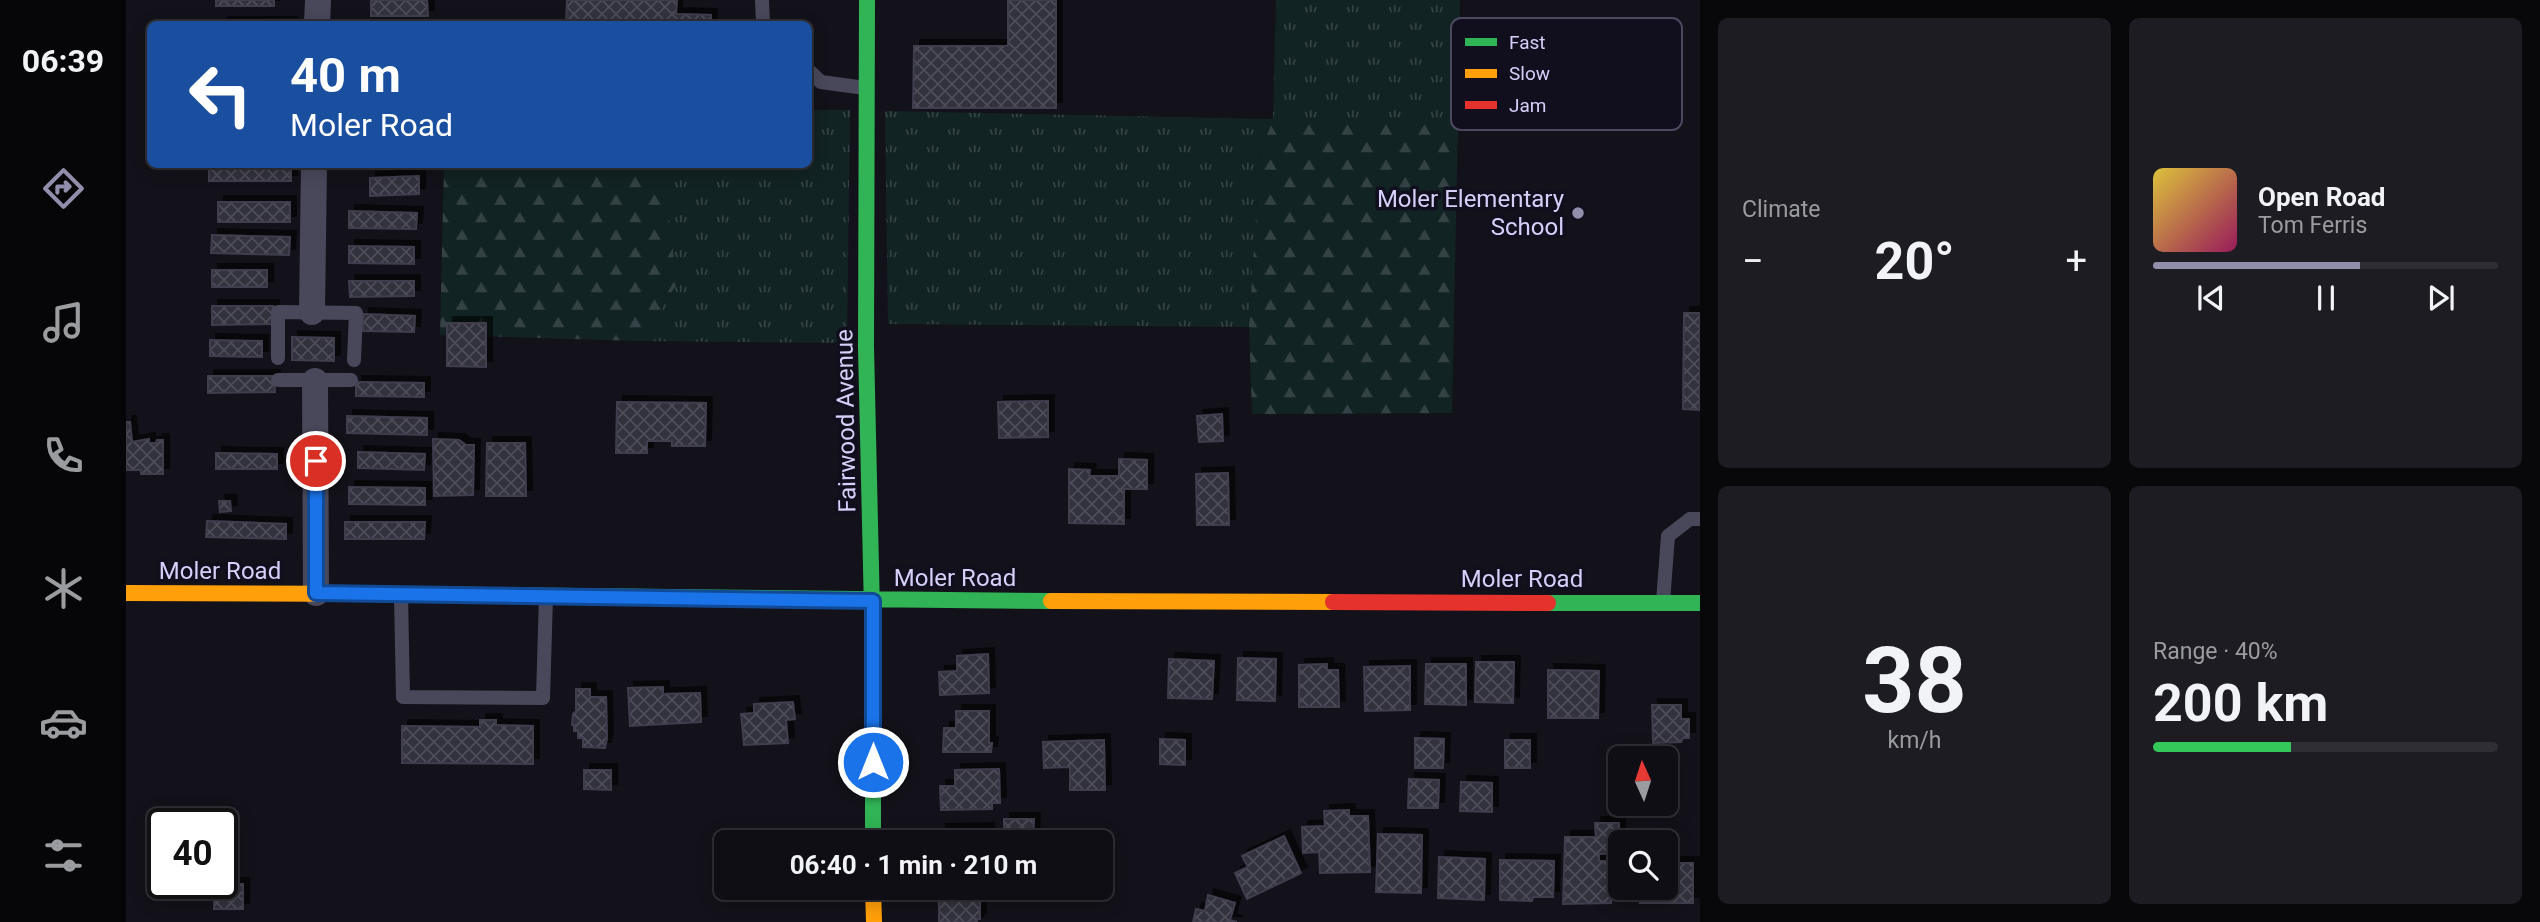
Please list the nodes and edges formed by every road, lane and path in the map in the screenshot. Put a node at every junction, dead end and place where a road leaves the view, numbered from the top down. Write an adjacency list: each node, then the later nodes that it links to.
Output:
1 (318, 0): 4 (street)
2 (762, 0): 5 (lane)
3 (867, 0): 7 (street, Fairwood Avenue)
4 (317, 21)
5 (762, 21)
6 (812, 74): 7 (lane)
7 (868, 88): 20 (street, Fairwood Avenue)
8 (314, 168): 9 (street)
9 (312, 312): 10 (lane); 11 (lane)
10 (278, 358)
11 (354, 360)
12 (278, 380): 14 (lane)
13 (351, 380): 14 (lane)
14 (315, 381): 17 (street)
15 (1700, 519): 21 (lane)
16 (126, 593): 17 (street, Moler Road)
17 (316, 593): 18 (street, Moler Road)
18 (401, 594): 19 (street, Moler Road); 19 (lane)
19 (546, 596): 20 (street, Moler Road)
20 (873, 601): 21 (street, Moler Road); 23 (street, Fairwood Avenue)
21 (1663, 603): 22 (street, Moler Road)
22 (1700, 603)
23 (873, 830)
24 (873, 900): 25 (street)
25 (873, 922)

